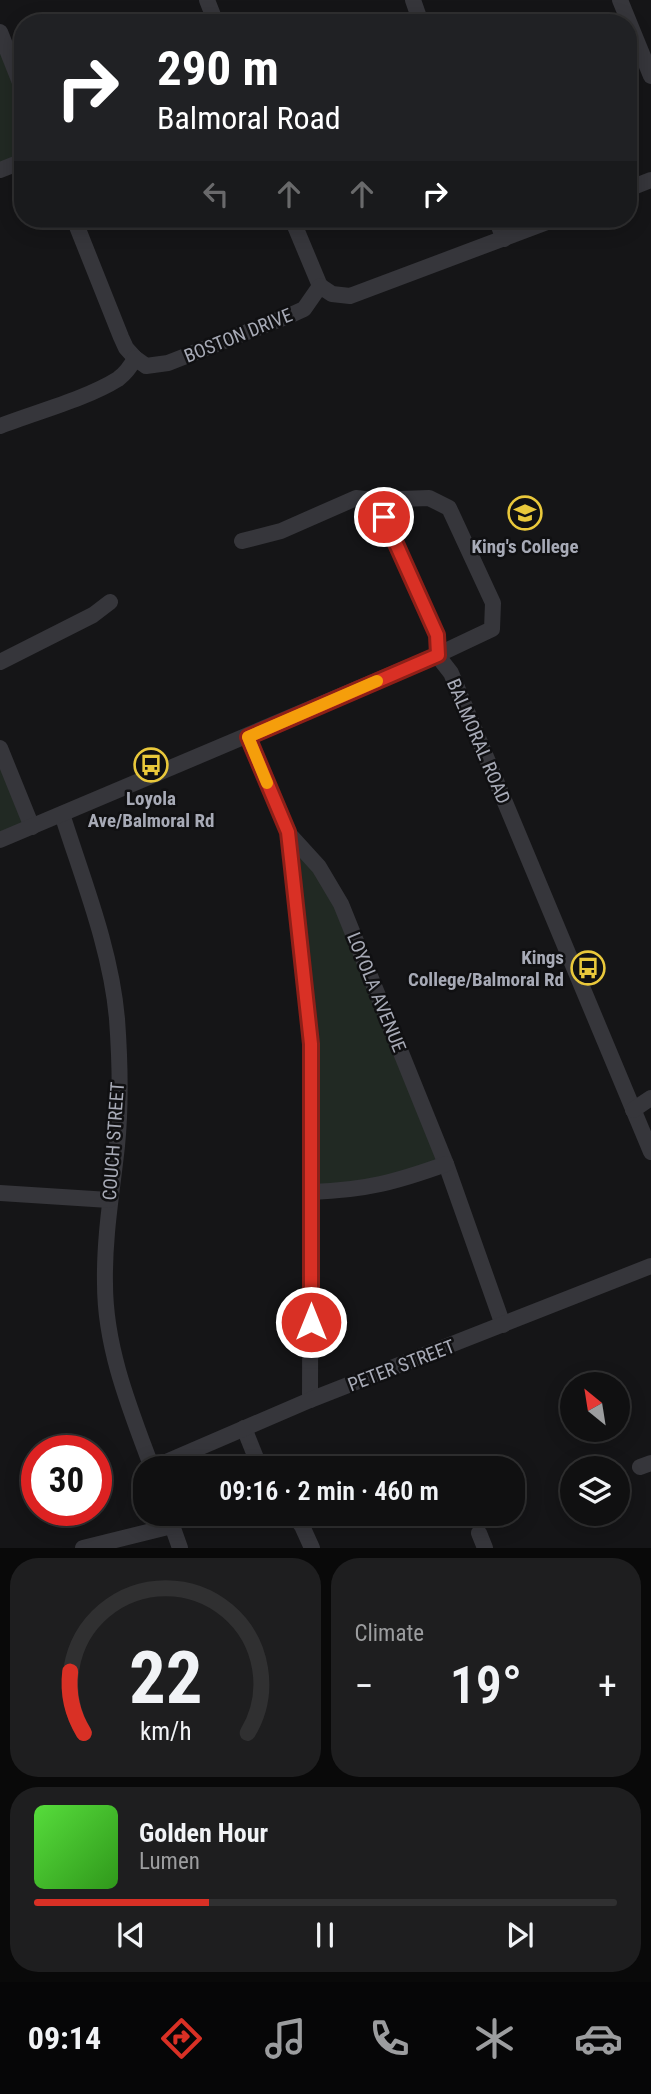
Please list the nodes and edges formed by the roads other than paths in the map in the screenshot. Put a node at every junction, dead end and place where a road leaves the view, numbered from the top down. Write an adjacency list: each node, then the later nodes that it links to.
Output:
1 (0, 32): 3 (street)
2 (637, 41): 4 (street)
3 (14, 67)
4 (651, 76)
5 (78, 228): 11 (street)
6 (296, 228): 10 (street)
7 (500, 228): 9 (street)
8 (532, 228): 9 (street)
9 (504, 239): 10 (street)
10 (320, 286): 11 (street, BOSTON DRIVE)
11 (135, 358): 12 (street)
12 (0, 426)
13 (372, 500): 14 (street); 16 (street); 16 (street)
14 (242, 541)
15 (110, 602): 17 (street)
16 (438, 655): 18 (street, BALMORAL ROAD); 25 (street, BALMORAL ROAD)
17 (0, 662)
18 (248, 737): 20 (street, BALMORAL ROAD); 22 (street, LOYOLA AVENUE)
19 (0, 748): 21 (street)
20 (62, 814): 21 (street, BALMORAL ROAD); 30 (street, COUCH STREET)
21 (32, 827): 23 (street, BALMORAL ROAD)
22 (288, 832): 27 (street, LOYOLA AVENUE); 28 (street, LOYOLA AVENUE)
23 (0, 840)
24 (651, 1098): 25 (street)
25 (633, 1110): 26 (street, BALMORAL ROAD)
26 (651, 1152)
27 (446, 1164): 28 (street); 32 (street, LOYOLA AVENUE)
28 (312, 1192): 33 (street, LOYOLA AVENUE)
29 (0, 1193): 30 (street)
30 (109, 1200): 35 (street, COUCH STREET)
31 (651, 1266): 32 (street, PETER STREET)
32 (503, 1325): 33 (street, PETER STREET)
33 (310, 1400): 34 (street, PETER STREET)
34 (244, 1428): 36 (street, PETER STREET); 37 (street)
35 (148, 1456)
36 (180, 1456)
37 (255, 1456)
38 (151, 1526): 41 (street)
39 (172, 1526): 42 (street)
40 (302, 1526): 43 (street)
41 (83, 1548)
42 (180, 1548)
43 (312, 1548)

